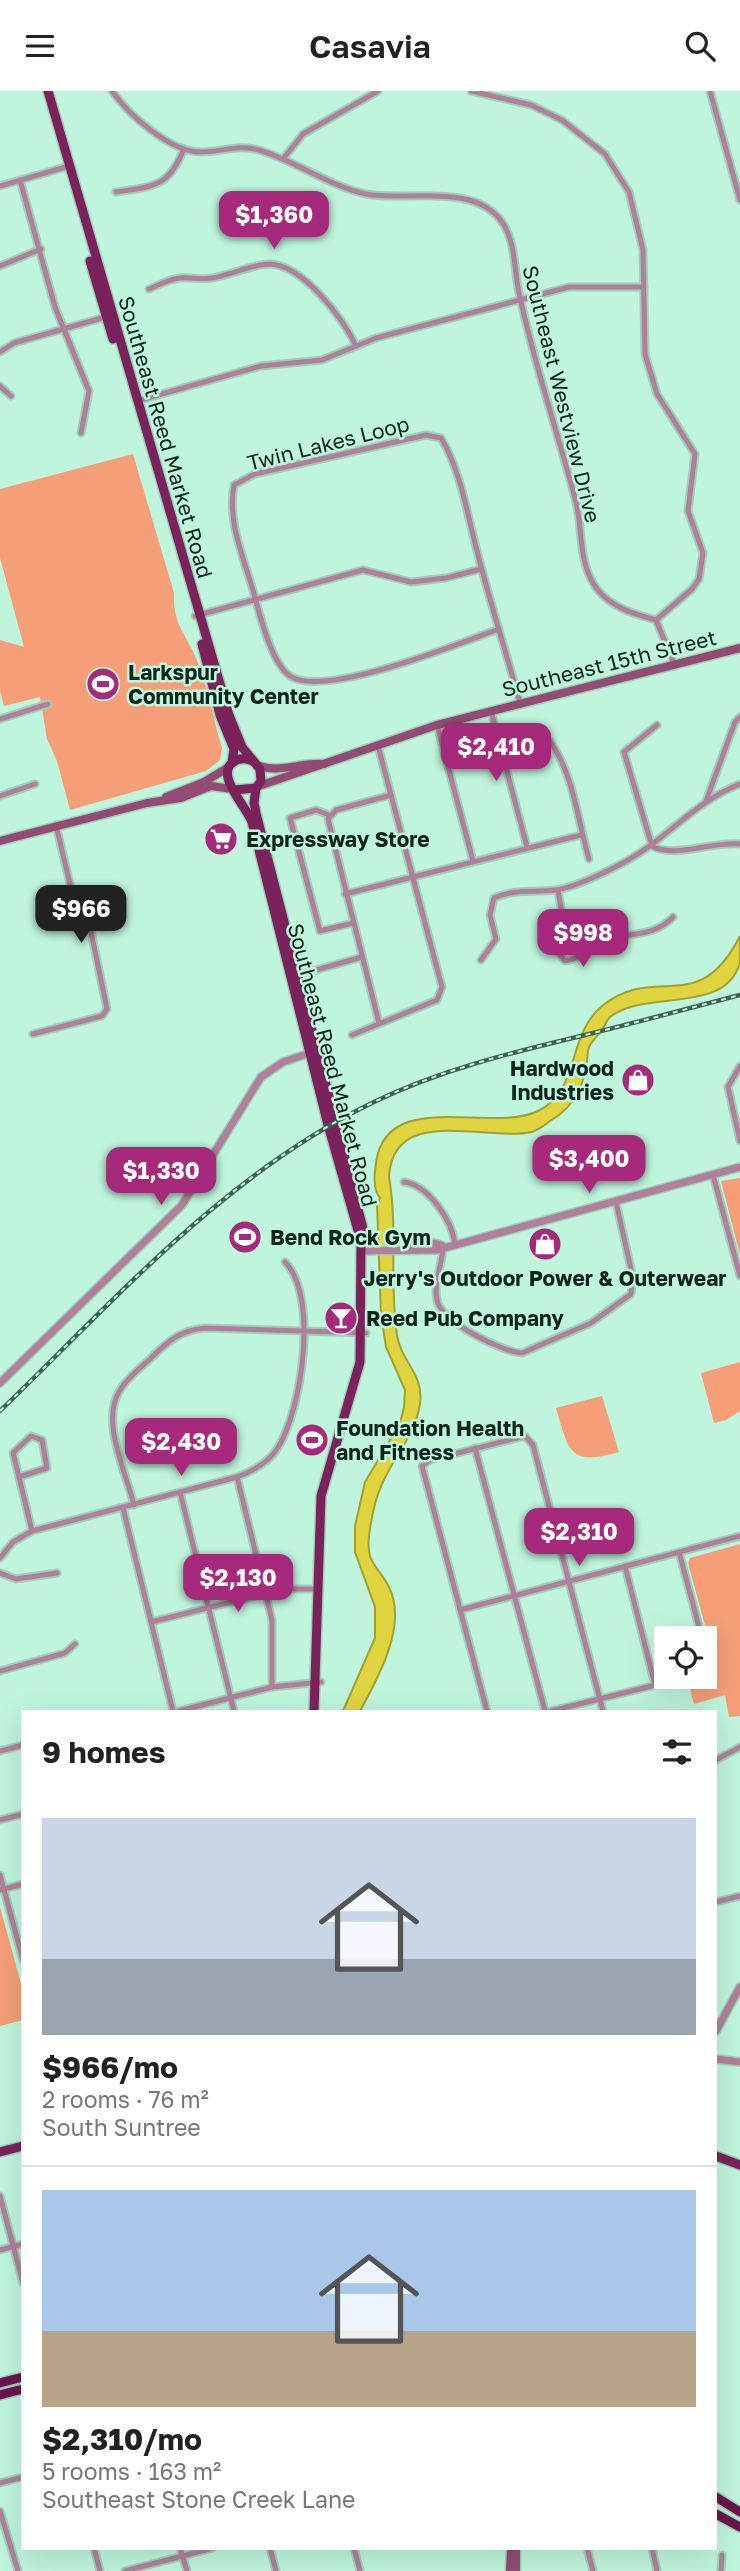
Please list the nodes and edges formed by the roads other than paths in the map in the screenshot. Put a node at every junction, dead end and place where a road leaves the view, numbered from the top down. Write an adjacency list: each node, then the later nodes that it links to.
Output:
1 (46, 91): 8 (main road, Southeast Reed Market Road)
2 (112, 91): 6 (street)
3 (378, 91): 7 (street)
4 (471, 91): 15 (street)
5 (710, 91): 12 (street)
6 (184, 149): 7 (street, Southeast Westview Drive); 11 (street)
7 (283, 159): 17 (street, Southeast Westview Drive)
8 (66, 167): 9 (street); 18 (main road, Southeast Reed Market Road)
9 (20, 180): 10 (street); 13 (street)
10 (0, 186)
11 (116, 192)
12 (740, 200)
13 (41, 249): 14 (street); 19 (street)
14 (0, 266)
15 (645, 287): 17 (street); 29 (street)
16 (149, 289): 20 (street)
17 (521, 302): 20 (street); 29 (street, Southeast Westview Drive)
18 (109, 316): 19 (street); 24 (main road, Southeast Reed Market Road); 28 (main road, Southeast Reed Market Road)
19 (63, 329): 21 (street); 25 (street)
20 (356, 346): 24 (street)
21 (0, 352)
22 (0, 386): 23 (street)
23 (11, 396)
24 (136, 401): 28 (main road, Southeast Reed Market Road)
25 (81, 433)
26 (481, 569): 27 (street); 27 (street, Twin Lakes Loop); 30 (street, Twin Lakes Loop)
27 (256, 602): 28 (street); 30 (street)
28 (197, 616): 42 (main road, Southeast Reed Market Road); 44 (main road, Southeast Reed Market Road)
29 (656, 620): 32 (street)
30 (499, 629): 34 (street, Twin Lakes Loop)
31 (740, 648): 32 (main road, Southeast 15th Street)
32 (675, 666): 34 (main road, Southeast 15th Street)
33 (48, 703): 37 (street)
34 (520, 703): 35 (main road, Southeast 15th Street)
35 (491, 711): 38 (main road, Southeast 15th Street); 59 (street)
36 (740, 717): 52 (street)
37 (0, 719)
38 (437, 725): 41 (main road, Southeast 15th Street); 61 (street)
39 (657, 725): 58 (street)
40 (549, 740): 55 (street)
41 (378, 746): 43 (main road, Southeast 15th Street); 49 (street)
42 (255, 763): 43 (main road, Southeast 15th Street); 44 (main road, Southeast 15th Street); 47 (main road, Southeast Reed Market Road)
43 (327, 764): 47 (main road, Southeast 15th Street)
44 (230, 765): 48 (main road, Southeast Reed Market Road); 51 (main road, Southeast 15th Street)
45 (35, 783): 50 (street)
46 (740, 784): 52 (street)
47 (258, 787): 48 (main road, Southeast 15th Street); 69 (main road, Southeast Reed Market Road)
48 (233, 790): 51 (main road, Southeast 15th Street); 73 (main road, Southeast Reed Market Road)
49 (391, 795): 53 (street); 62 (street)
50 (0, 796)
51 (160, 800): 54 (main road, Southeast 15th Street)
52 (705, 801): 58 (street)
53 (329, 815): 64 (street); 66 (street)
54 (56, 825): 56 (main road, Southeast 15th Street); 71 (street)
55 (581, 835): 59 (street); 60 (street)
56 (0, 841)
57 (740, 844): 58 (street)
58 (652, 846): 63 (street)
59 (527, 848): 61 (street)
60 (589, 859)
61 (473, 862): 62 (street)
62 (413, 877): 64 (street); 70 (street)
63 (558, 890): 65 (street); 68 (street)
64 (345, 894): 66 (street)
65 (673, 917)
66 (353, 923): 67 (street)
67 (362, 957): 69 (street); 70 (street)
68 (481, 960)
69 (298, 975): 73 (main road, Southeast Reed Market Road)
70 (379, 1023): 72 (street)
71 (33, 1034)
72 (352, 1035)
73 (314, 1052): 82 (main road, Southeast Reed Market Road); 87 (street)
74 (740, 1066): 75 (street)
75 (740, 1141)
76 (740, 1167): 77 (street)
77 (713, 1175): 79 (street); 84 (street)
78 (404, 1182): 80 (street)
79 (617, 1202): 80 (street); 81 (street)
80 (455, 1244): 81 (street)
81 (443, 1246): 82 (street)
82 (368, 1251): 86 (main road, Southeast Reed Market Road)
83 (285, 1262): 85 (street)
84 (740, 1276)
85 (303, 1332): 86 (street); 90 (street); 92 (street)
86 (364, 1333): 102 (main road, Southeast Reed Market Road)
87 (0, 1383)
88 (475, 1448): 101 (street); 104 (street); 106 (street)
89 (19, 1477): 89 (street); 94 (street)
90 (237, 1477): 91 (street); 103 (street)
91 (180, 1492): 92 (street); 105 (street)
92 (134, 1505): 93 (street)
93 (123, 1508): 94 (street); 107 (street)
94 (32, 1531): 97 (street)
95 (740, 1536): 96 (street)
96 (679, 1552): 98 (street); 108 (street)
97 (0, 1558)
98 (625, 1566): 101 (street); 111 (street)
99 (0, 1573): 100 (street)
100 (57, 1573)
101 (569, 1581): 104 (street); 116 (street)
102 (320, 1589): 103 (street); 112 (main road, Southeast Reed Market Road)
103 (266, 1594): 105 (street); 114 (street)
104 (515, 1595): 106 (street); 122 (street)
105 (208, 1608): 107 (street); 115 (street)
106 (460, 1610): 121 (street)
107 (151, 1622): 117 (street)
108 (699, 1626)
109 (75, 1644): 110 (street)
110 (0, 1671)
111 (654, 1681)
112 (318, 1682): 114 (street); 120 (main road, Southeast Reed Market Road)
113 (654, 1685): 116 (street)
114 (272, 1687): 115 (street)
115 (230, 1699): 118 (street); 119 (street)
116 (600, 1700): 123 (street); 124 (street)
117 (173, 1710)
118 (183, 1710)
119 (234, 1710)
120 (316, 1710)
121 (487, 1710)
122 (545, 1710)
123 (555, 1710)
124 (603, 1710)
125 (21, 1746): 127 (street)
126 (740, 1747): 128 (street)
127 (0, 1751)
128 (717, 1759)
129 (21, 1815): 130 (street)
130 (0, 1821)
131 (0, 1875): 133 (street)
132 (21, 1884): 133 (street)
133 (2, 1889): 136 (street)
134 (740, 1896): 135 (street)
135 (717, 1902)
136 (21, 1953)
137 (740, 1987): 138 (street)
138 (717, 2029)
139 (717, 2059): 140 (street)
140 (740, 2062)
141 (21, 2147): 142 (main road)
142 (0, 2152)
143 (717, 2156): 144 (main road)
144 (740, 2165)
145 (0, 2196): 147 (street)
146 (21, 2244): 147 (street)
147 (13, 2246): 148 (street); 149 (street)
148 (0, 2250)
149 (21, 2276)
150 (21, 2378): 151 (highway)
151 (0, 2383)
152 (21, 2390): 153 (highway)
153 (0, 2395)
154 (21, 2478): 155 (street)
155 (0, 2483)
156 (717, 2500): 158 (highway)
157 (0, 2511): 162 (street)
158 (740, 2513)
159 (717, 2515): 161 (highway)
160 (717, 2521): 161 (highway)
161 (740, 2529)
162 (8, 2541): 163 (street); 175 (street)
163 (0, 2543)
164 (95, 2550): 176 (street)
165 (181, 2550): 174 (street)
166 (206, 2550): 174 (street)
167 (271, 2550): 179 (street)
168 (355, 2550): 180 (street)
169 (513, 2550): 181 (main road)
170 (513, 2550): 182 (main road)
171 (588, 2550): 183 (street)
172 (652, 2550): 184 (street)
173 (722, 2555): 185 (street)
174 (183, 2557): 177 (street); 178 (street)
175 (18, 2571)
176 (100, 2571)
177 (125, 2571)
178 (187, 2571)
179 (276, 2571)
180 (360, 2571)
181 (510, 2571)
182 (516, 2571)
183 (593, 2571)
184 (657, 2571)
185 (720, 2571)

